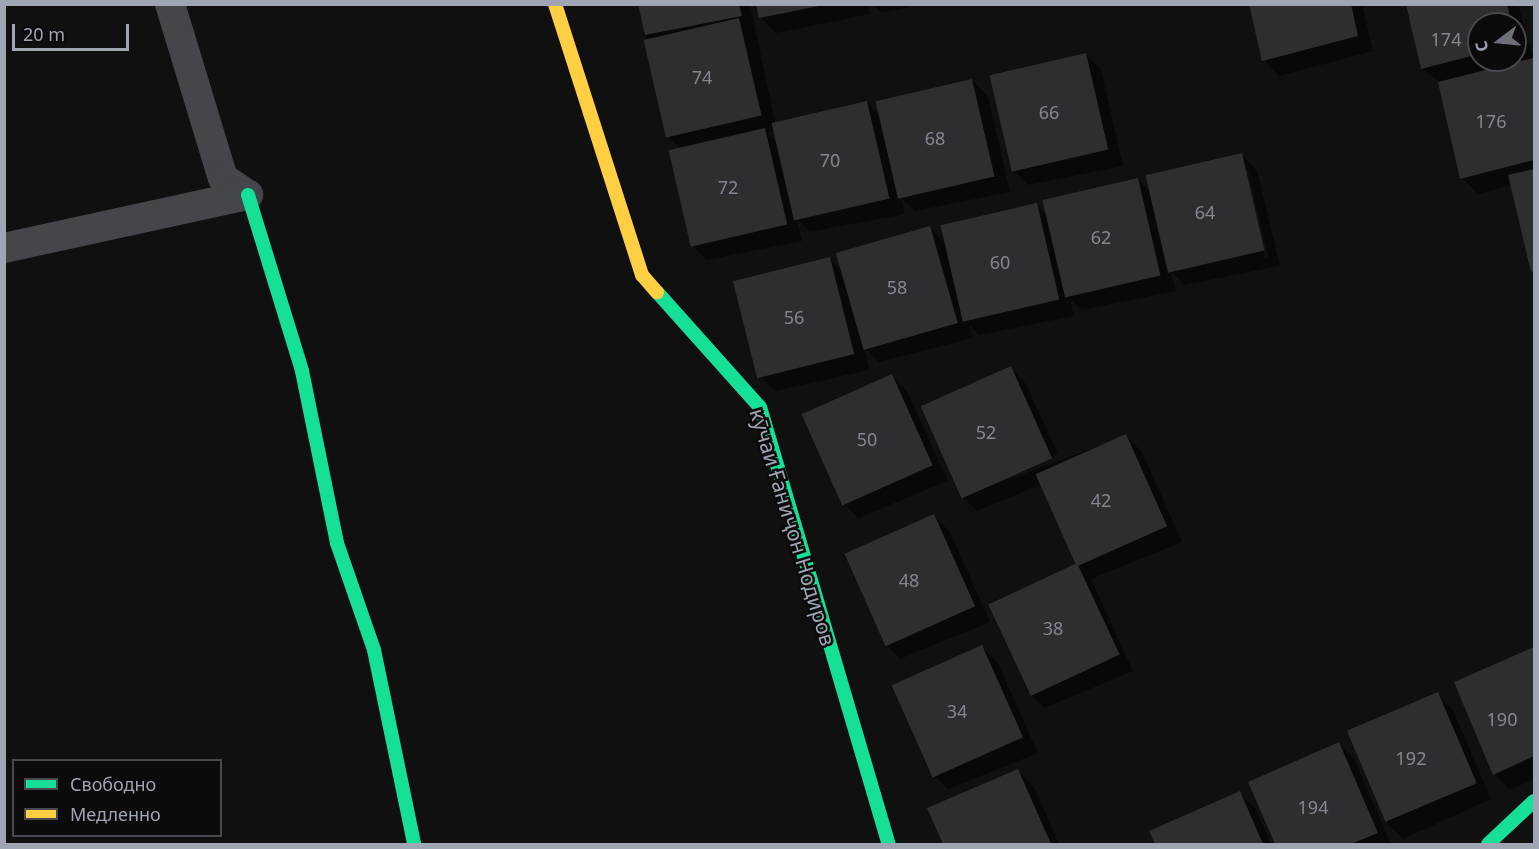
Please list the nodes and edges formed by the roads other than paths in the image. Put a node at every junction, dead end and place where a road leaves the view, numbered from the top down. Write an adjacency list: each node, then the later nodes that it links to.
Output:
1 (170, 4): 3 (street)
2 (555, 4): 7 (street, кӯчаи Ғаниҷон Нодиров)
3 (248, 195): 4 (street); 6 (street)
4 (4, 248)
5 (1534, 801): 8 (street)
6 (414, 844)
7 (889, 844)
8 (1488, 844)

